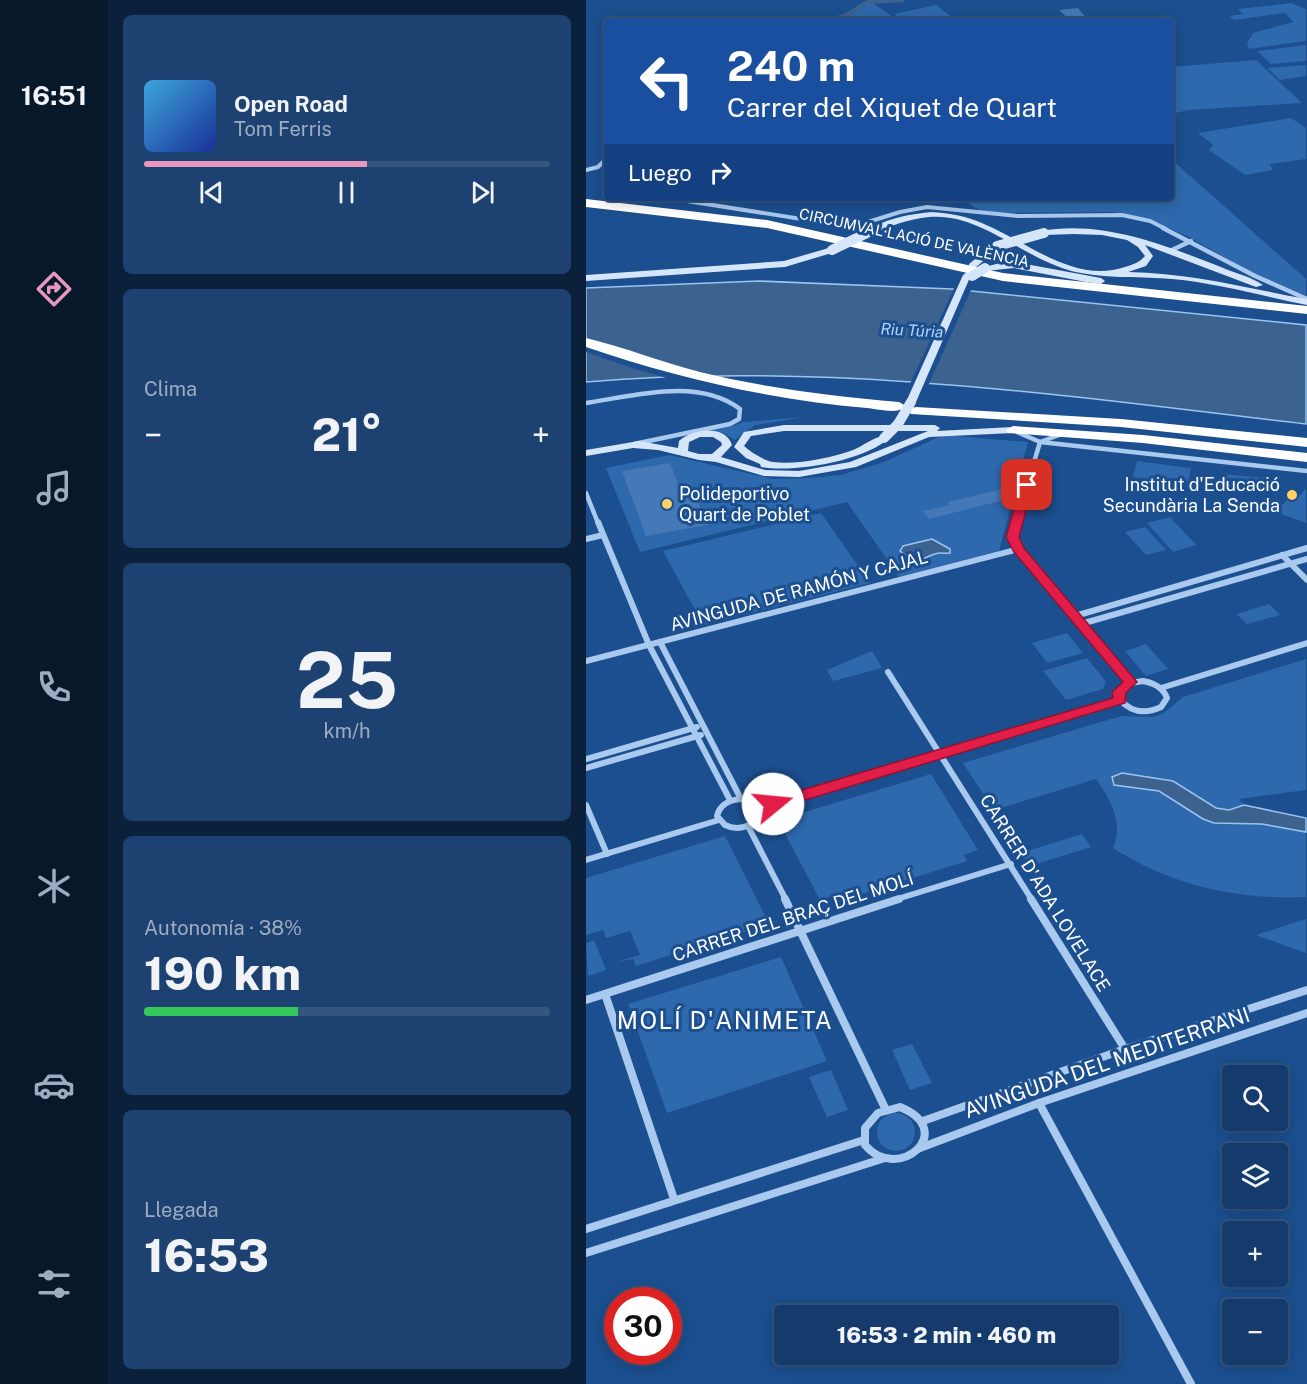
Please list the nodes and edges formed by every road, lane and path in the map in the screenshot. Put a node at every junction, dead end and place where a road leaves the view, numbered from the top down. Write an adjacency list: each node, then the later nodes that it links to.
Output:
1 (604, 161): 2 (street)
2 (586, 170)
3 (586, 198): 4 (highway)
4 (604, 200)
5 (617, 201): 8 (highway)
6 (687, 201): 10 (street)
7 (586, 203): 8 (highway, CIRCUMVAL·LACIÓ DE VALÈNCIA)
8 (768, 224): 17 (highway, CIRCUMVAL·LACIÓ DE VALÈNCIA)
9 (1088, 230): 11 (main road); 12 (main road); 13 (main road, bridge)
10 (1191, 241): 11 (street); 16 (street)
11 (1172, 250): 16 (main road)
12 (1100, 273): 14 (main road, bridge); 15 (main road)
13 (969, 274): 15 (main road, bridge); 20 (main road)
14 (586, 278)
15 (1198, 279): 16 (main road)
16 (1306, 300)
17 (1306, 310)
18 (586, 344): 20 (highway)
19 (586, 403): 24 (street)
20 (909, 404): 21 (highway); 28 (highway); 37 (main road, bridge)
21 (1103, 422): 28 (highway); 31 (highway)
22 (991, 430): 23 (main road); 36 (main road); 37 (main road)
23 (1013, 430): 25 (highway); 27 (street)
24 (707, 431): 26 (main road); 29 (street); 30 (main road)
25 (1067, 432): 27 (street); 35 (highway)
26 (688, 438): 29 (main road); 32 (main road)
27 (1040, 442): 38 (street); 43 (street)
28 (1306, 442)
29 (633, 445): 32 (main road); 33 (main road)
30 (725, 449): 34 (main road); 37 (main road)
31 (1306, 450)
32 (683, 452): 34 (main road)
33 (586, 453)
34 (708, 458): 36 (main road)
35 (1306, 458)
36 (720, 460): 37 (main road)
37 (771, 465)
38 (1306, 471)
39 (586, 493): 40 (street)
40 (603, 535): 41 (street); 52 (street)
41 (586, 539)
42 (1306, 548): 44 (street)
43 (1019, 549): 48 (street); 50 (street, AVINGUDA DE RAMÓN Y CAJAL)
44 (1282, 555): 46 (street); 48 (street)
45 (1306, 559): 46 (street)
46 (1290, 563): 47 (street); 49 (street)
47 (1306, 580)
48 (1075, 616): 49 (street)
49 (1081, 624): 55 (street)
50 (660, 642): 52 (street, AVINGUDA DE RAMÓN Y CAJAL); 58 (street)
51 (1306, 643): 56 (street)
52 (649, 645): 53 (street, AVINGUDA DE RAMÓN Y CAJAL); 59 (street)
53 (586, 661)
54 (888, 672): 62 (street, CARRER D'ADA LOVELACE)
55 (1130, 682): 56 (street); 57 (street)
56 (1161, 688): 57 (street)
57 (1120, 700): 62 (street)
58 (703, 725): 59 (street); 60 (street)
59 (694, 728): 61 (street); 63 (street)
60 (708, 733): 61 (street); 65 (street)
61 (698, 736): 64 (street); 66 (street)
62 (938, 755): 68 (street); 73 (street, CARRER D'ADA LOVELACE)
63 (586, 759)
64 (586, 768)
65 (741, 799): 66 (street); 68 (street)
66 (730, 800): 69 (street)
67 (586, 805): 71 (street)
68 (760, 808): 70 (street)
69 (719, 820): 70 (street); 71 (street)
70 (748, 826): 74 (street)
71 (607, 854): 72 (street)
72 (586, 860)
73 (1011, 864): 74 (street, CARRER DEL BRAÇ DEL MOLÍ); 79 (street, CARRER D'ADA LOVELACE)
74 (801, 928): 76 (street, CARRER DEL BRAÇ DEL MOLÍ); 81 (street)
75 (1306, 990): 79 (street, AVINGUDA DEL MEDITERRANI)
76 (606, 994): 77 (street, CARRER DEL BRAÇ DEL MOLÍ); 86 (street)
77 (586, 1000)
78 (1306, 1013): 80 (street, AVINGUDA DEL MEDITERRANI)
79 (1125, 1049): 82 (street, AVINGUDA DEL MEDITERRANI)
80 (1039, 1103): 84 (street, AVINGUDA DEL MEDITERRANI); 89 (street)
81 (885, 1108): 82 (street); 83 (street)
82 (923, 1121): 84 (street)
83 (864, 1140): 85 (street); 86 (street)
84 (920, 1148): 85 (street)
85 (885, 1158): 88 (street)
86 (674, 1199): 87 (street)
87 (586, 1229)
88 (586, 1253)
89 (1191, 1384)

